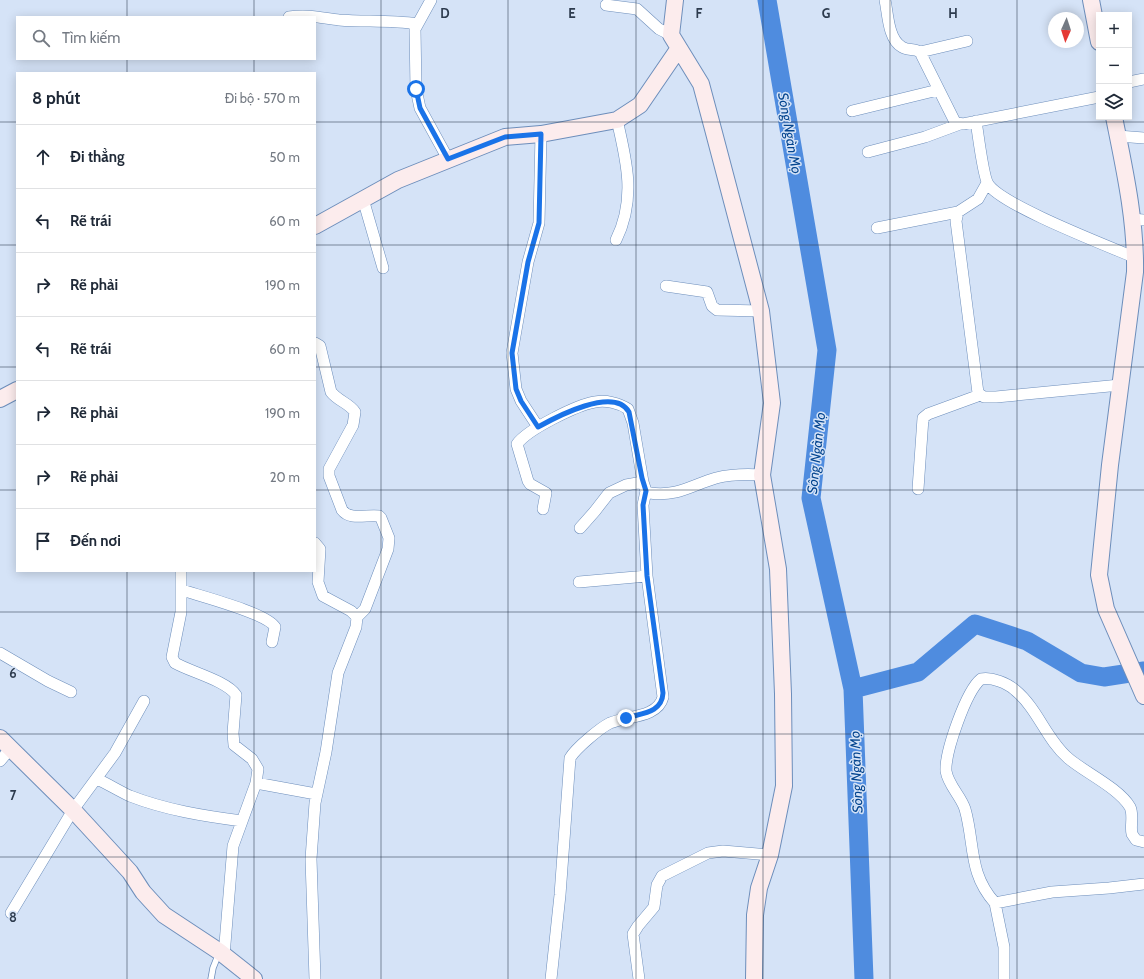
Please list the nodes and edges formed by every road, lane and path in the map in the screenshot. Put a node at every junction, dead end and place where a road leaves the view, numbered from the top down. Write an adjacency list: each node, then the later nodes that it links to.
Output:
1 (431, 0): 7 (street)
2 (675, 0): 10 (street)
3 (885, 0): 11 (street)
4 (1091, 0): 8 (street)
5 (606, 5): 10 (street)
6 (316, 17): 7 (street)
7 (417, 24): 25 (street)
8 (1096, 26)
9 (967, 41): 11 (street)
10 (675, 42): 17 (street); 37 (street)
11 (920, 52): 14 (street)
12 (1144, 79): 13 (street)
13 (1132, 81)
14 (938, 90): 16 (street); 20 (street)
15 (1096, 98): 19 (street)
16 (852, 111)
17 (617, 120): 21 (street); 32 (street)
18 (1115, 120): 22 (street)
19 (976, 121): 20 (street); 26 (street)
20 (960, 124): 24 (street)
21 (541, 134): 25 (street); 43 (street)
22 (1118, 136): 23 (street); 29 (street)
23 (1144, 138)
24 (868, 152)
25 (448, 159): 27 (street)
26 (987, 183): 28 (street); 33 (street)
27 (363, 199): 30 (street); 34 (street)
28 (958, 212): 31 (street); 41 (street)
29 (1138, 220): 33 (street)
30 (316, 225)
31 (878, 228)
32 (616, 240)
33 (1136, 258): 35 (street)
34 (383, 268)
35 (1139, 278): 39 (street)
36 (666, 286): 37 (street)
37 (761, 311): 44 (street)
38 (316, 344): 54 (street)
39 (1120, 385): 41 (street); 58 (street)
40 (16, 391): 42 (street)
41 (980, 395): 46 (street)
42 (0, 399)
43 (538, 427): 45 (street); 47 (street)
44 (762, 475): 45 (street); 68 (street)
45 (645, 487): 48 (street); 51 (street)
46 (918, 489)
47 (542, 509)
48 (580, 528)
49 (316, 544): 54 (street)
50 (181, 572): 53 (street)
51 (647, 576): 52 (street); 76 (street)
52 (579, 582)
53 (182, 590): 55 (street); 63 (street)
54 (357, 617): 64 (street)
55 (272, 642)
56 (0, 653): 57 (street)
57 (71, 692)
58 (1144, 696)
59 (144, 701): 62 (street)
60 (5, 744): 61 (street); 65 (street)
61 (0, 761)
62 (97, 779): 65 (street); 66 (street)
63 (256, 783): 64 (street); 66 (street)
64 (316, 794): 75 (street)
65 (73, 810): 71 (street); 72 (street)
66 (242, 821): 72 (street)
67 (1144, 842): 70 (street)
68 (770, 855): 77 (street); 78 (street)
69 (1144, 884): 70 (street)
70 (995, 903): 79 (street)
71 (10, 913)
72 (222, 954): 73 (lane); 74 (street)
73 (211, 979)
74 (254, 979)
75 (315, 979)
76 (551, 979)
77 (638, 979)
78 (754, 979)
79 (1004, 979)

